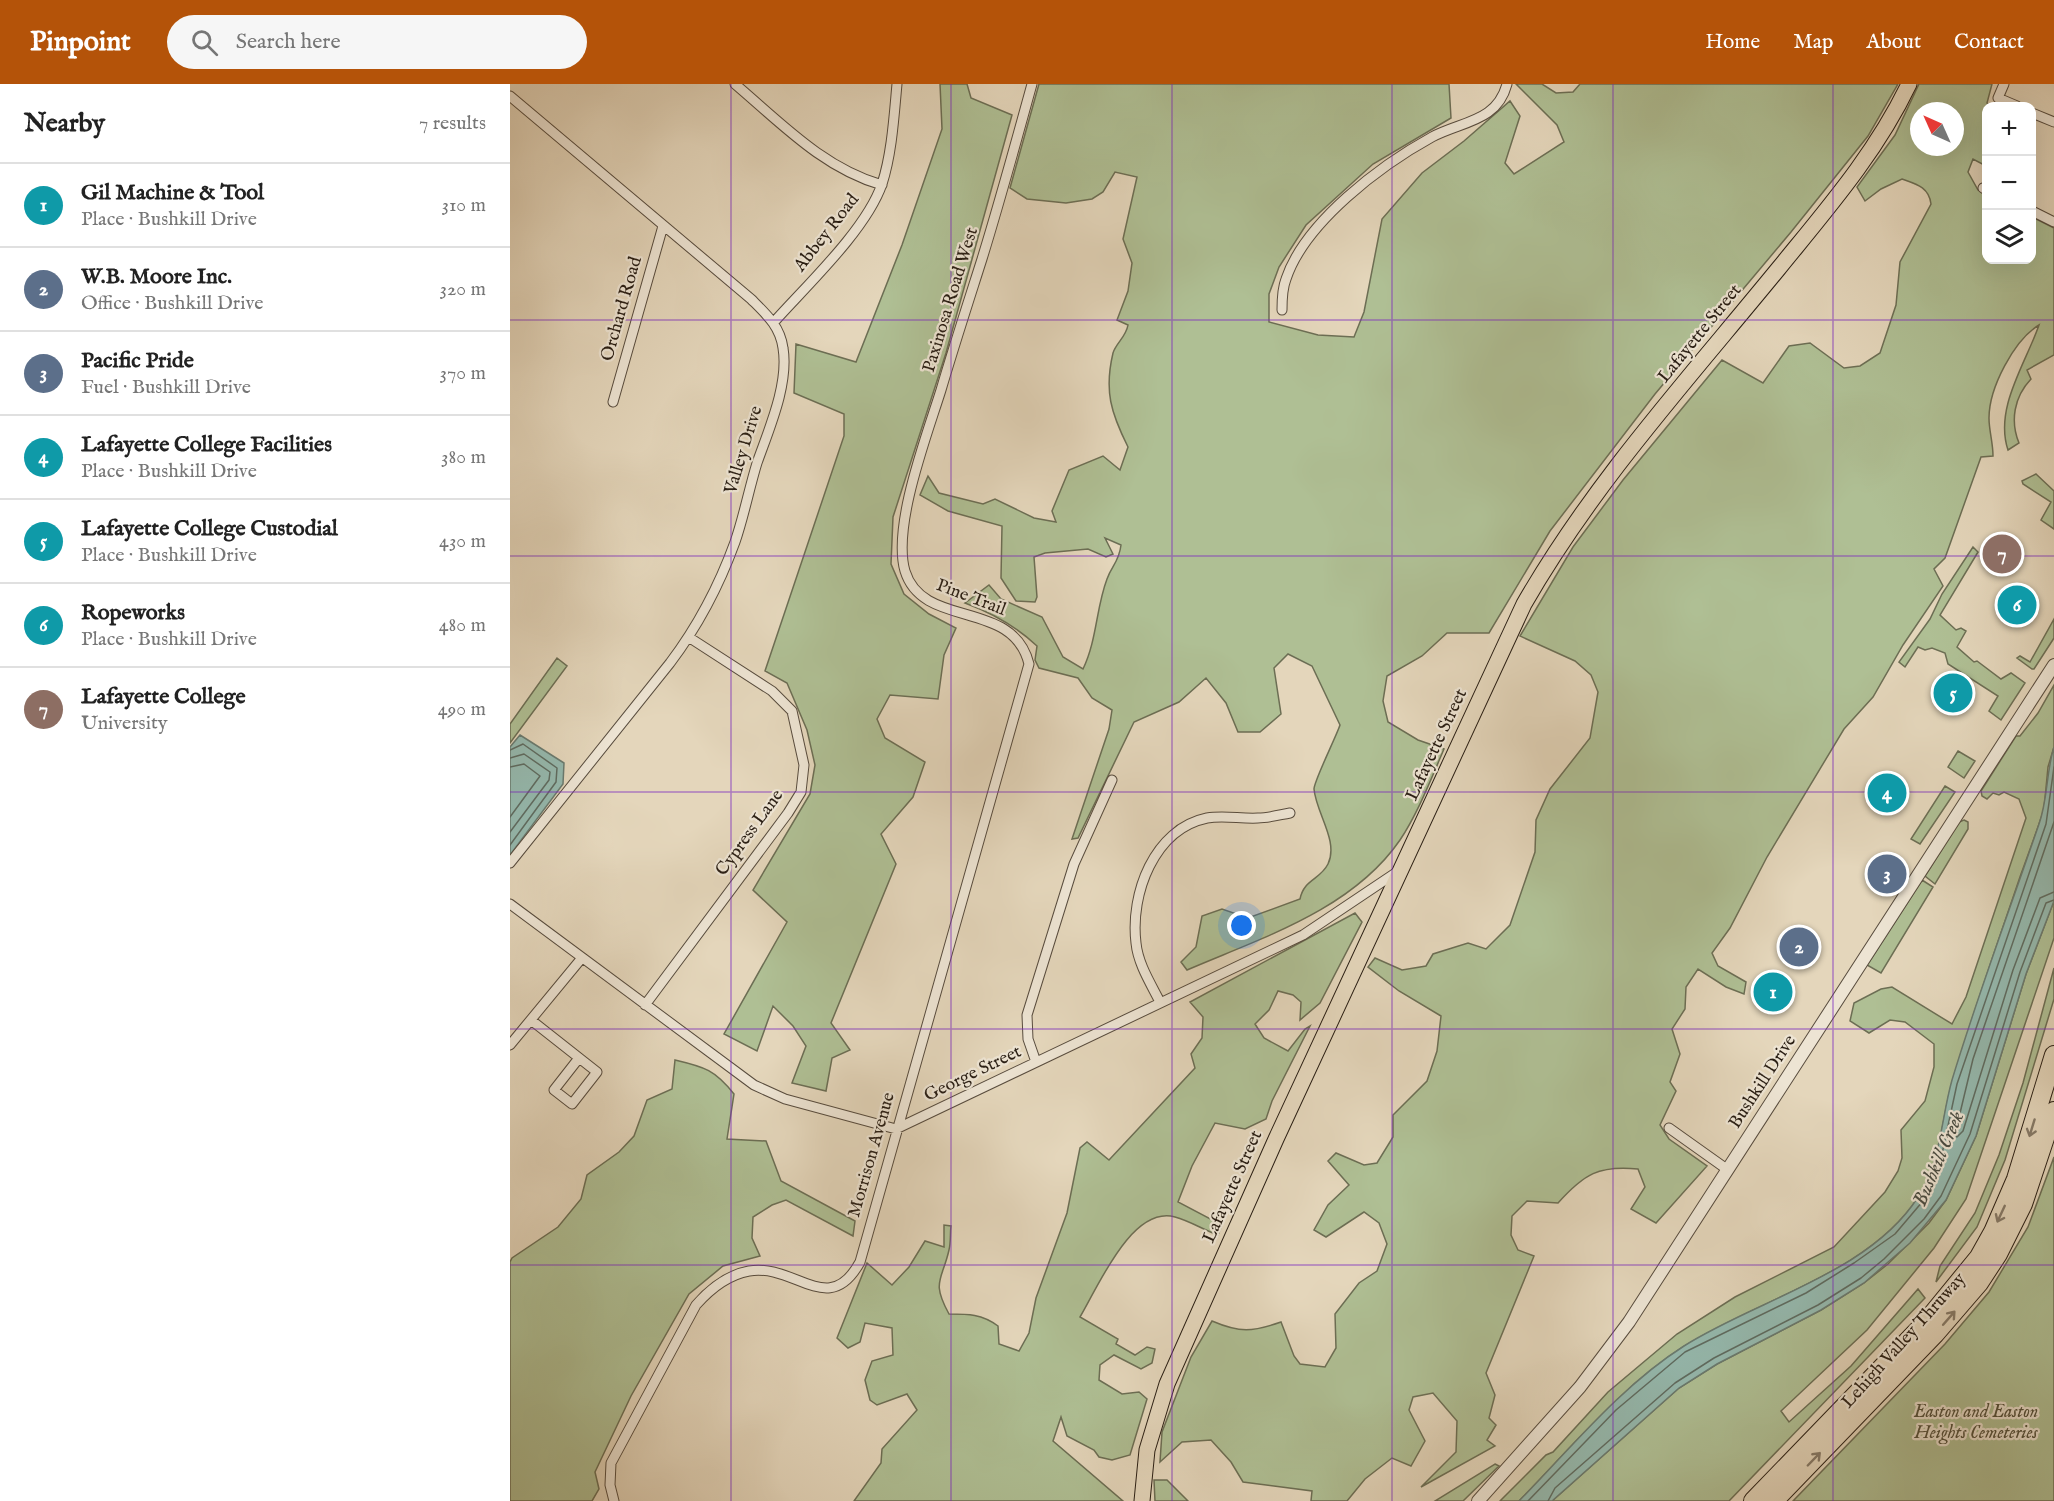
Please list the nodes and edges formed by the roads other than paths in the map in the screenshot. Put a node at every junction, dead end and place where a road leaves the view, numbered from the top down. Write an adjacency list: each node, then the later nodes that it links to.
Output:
1 (735, 84): 11 (street)
2 (897, 84): 11 (street, Abbey Road)
3 (1032, 84): 18 (street, Paxinosa Road West)
4 (1507, 84): 15 (street)
5 (1909, 84): 25 (main road, Lafayette Street)
6 (2004, 84): 8 (street)
7 (510, 96): 14 (street, Valley Drive)
8 (2008, 102)
9 (2036, 115): 10 (street)
10 (2054, 123)
11 (882, 185): 16 (street, Abbey Road)
12 (2036, 213): 13 (street)
13 (2054, 222)
14 (663, 226): 16 (street, Valley Drive); 17 (street, Orchard Road)
15 (1282, 310)
16 (774, 322): 19 (street, Valley Drive)
17 (613, 402)
18 (904, 526): 20 (street, Pine Trail)
19 (690, 638): 24 (street, Valley Drive); 29 (street, Cypress Lane)
20 (1029, 663): 37 (street, Morrison Avenue)
21 (2054, 665): 38 (street, Bushkill Drive)
22 (1112, 780): 34 (street)
23 (1290, 813): 28 (street)
24 (510, 863)
25 (1401, 869): 28 (street, George Street); 40 (main road, Lafayette Street)
26 (510, 903): 27 (street)
27 (581, 959): 29 (street); 30 (street)
28 (1160, 1002): 34 (street, George Street)
29 (645, 1005): 37 (street)
30 (531, 1020): 31 (street); 33 (street)
31 (512, 1040)
32 (2054, 1055): 42 (highway, Lehigh Valley Thruway, one-way to 42)
33 (579, 1058): 33 (street)
34 (1036, 1062): 37 (street, George Street)
35 (2054, 1111): 43 (highway, Lehigh Valley Thruway, one-way to 35)
36 (1668, 1128): 38 (street)
37 (896, 1130): 39 (street, Morrison Avenue)
38 (1728, 1170): 41 (street, Bushkill Drive)
39 (614, 1501)
40 (1143, 1501)
41 (1479, 1501)
42 (1754, 1501)
43 (1774, 1501)

